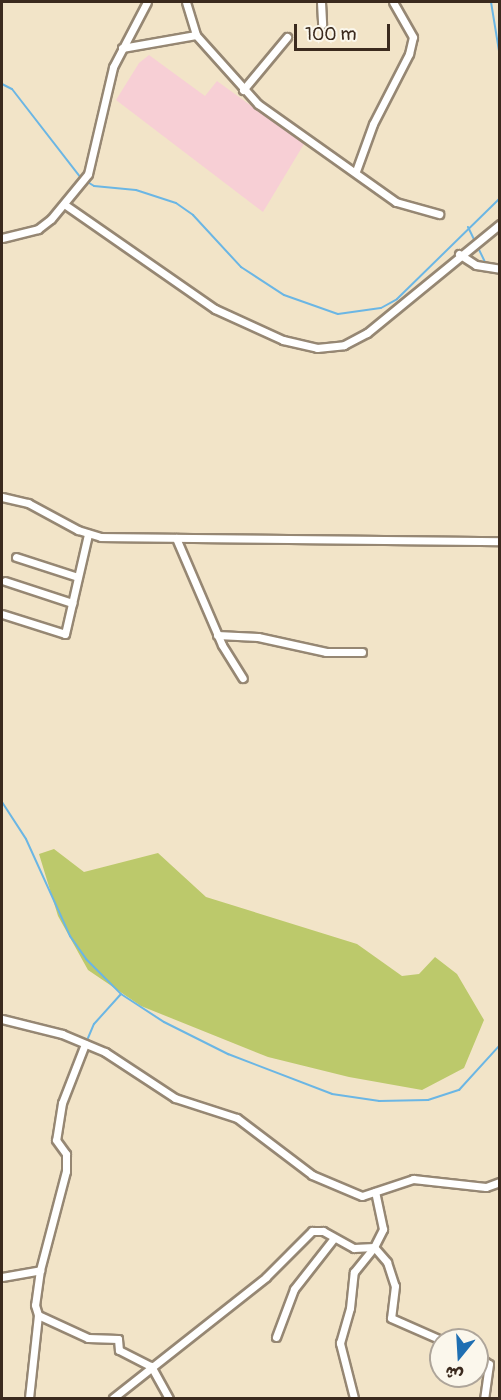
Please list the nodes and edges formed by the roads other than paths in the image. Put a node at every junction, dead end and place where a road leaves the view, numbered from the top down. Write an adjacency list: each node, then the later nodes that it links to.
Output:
1 (147, 2): 8 (street)
2 (186, 2): 6 (street)
3 (321, 2): 5 (street)
4 (393, 2): 10 (street)
5 (321, 24)
6 (196, 36): 8 (street); 9 (street)
7 (287, 37): 9 (street)
8 (122, 48): 11 (street)
9 (243, 90): 10 (street)
10 (356, 171): 12 (street)
11 (64, 204): 14 (street); 15 (street)
12 (439, 214)
13 (500, 224): 15 (street)
14 (2, 238)
15 (459, 254): 16 (street)
16 (500, 269)
17 (2, 496): 18 (street)
18 (88, 534): 19 (street); 22 (street)
19 (176, 538): 20 (street); 26 (street)
20 (500, 541)
21 (16, 557): 22 (street)
22 (78, 577): 24 (street)
23 (5, 581): 24 (street)
24 (72, 603): 25 (street)
25 (2, 614)
26 (217, 635): 27 (street); 28 (street)
27 (362, 652)
28 (243, 678)
29 (2, 1019): 30 (street)
30 (85, 1044): 32 (street); 35 (street)
31 (500, 1182): 32 (street)
32 (375, 1192): 34 (street)
33 (334, 1238): 34 (street); 39 (street); 40 (street)
34 (374, 1247): 38 (street); 44 (street)
35 (40, 1270): 36 (street); 37 (street)
36 (2, 1277)
37 (38, 1315): 40 (street); 41 (street)
38 (429, 1335)
39 (276, 1337)
40 (151, 1366): 42 (street); 43 (street)
41 (29, 1398)
42 (113, 1398)
43 (169, 1398)
44 (354, 1398)

